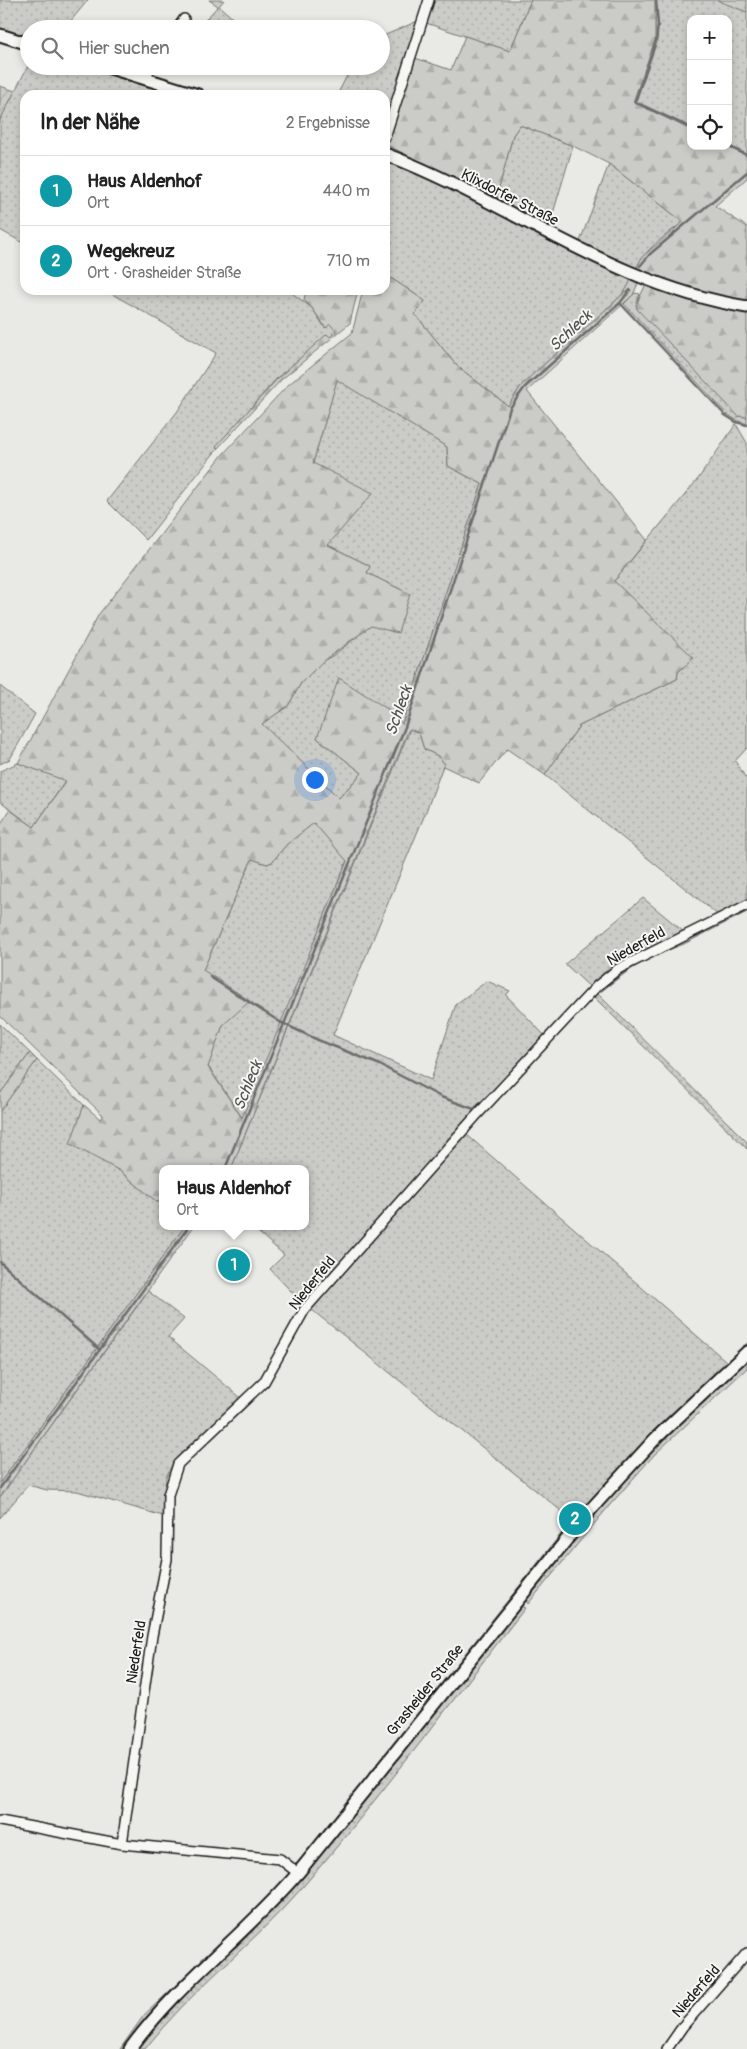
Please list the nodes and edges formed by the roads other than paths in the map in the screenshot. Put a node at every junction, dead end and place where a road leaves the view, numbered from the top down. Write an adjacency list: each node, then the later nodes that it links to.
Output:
1 (429, 0): 8 (street)
2 (0, 35): 3 (street)
3 (20, 41)
4 (134, 75): 6 (street)
5 (146, 75): 6 (street)
6 (144, 78): 7 (street)
7 (182, 90)
8 (390, 121)
9 (390, 156): 10 (street, Klixdorfer Straße)
10 (747, 307)
11 (747, 905): 14 (street, Niederfeld)
12 (747, 1352): 15 (street, Grasheider Straße)
13 (0, 1821): 14 (street)
14 (122, 1844): 15 (street)
15 (298, 1874): 17 (street, Grasheider Straße)
16 (747, 1953): 18 (street, Niederfeld)
17 (130, 2049)
18 (667, 2049)

